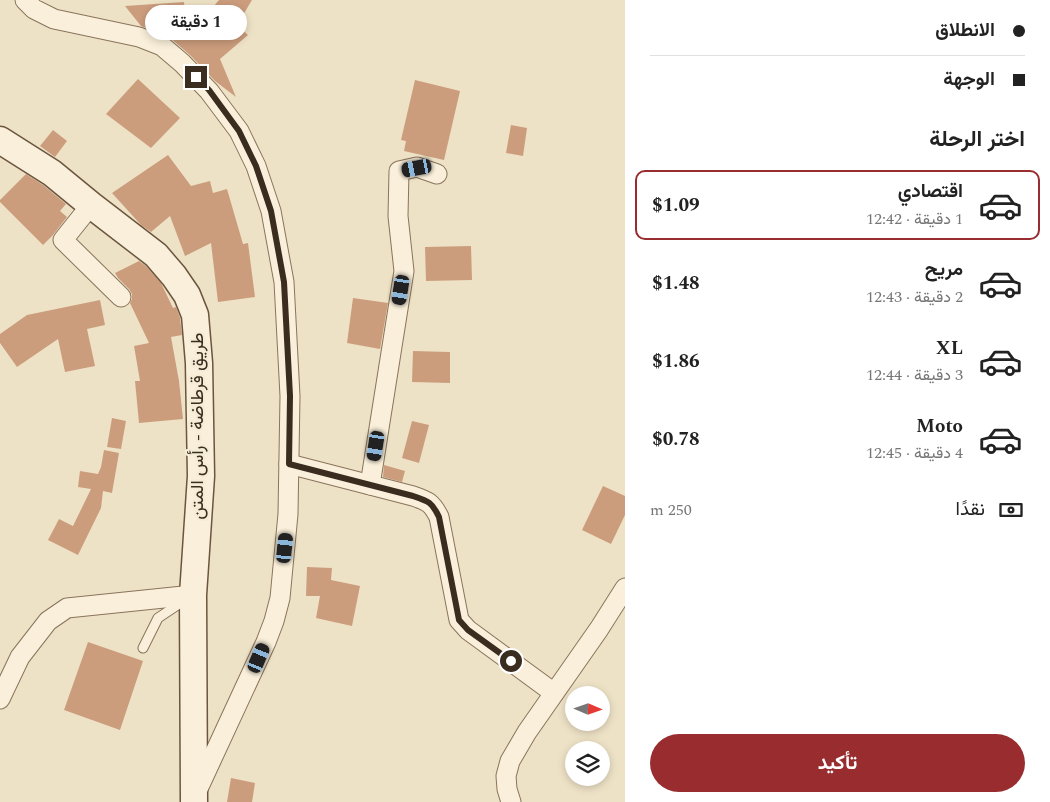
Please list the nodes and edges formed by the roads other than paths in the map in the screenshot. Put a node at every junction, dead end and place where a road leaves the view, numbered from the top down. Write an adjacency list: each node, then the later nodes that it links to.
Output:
1 (32, 3): 6 (street)
2 (0, 140): 4 (main road, طريق قرطاضة - رأس المتن)
3 (437, 174): 7 (street)
4 (91, 205): 5 (street); 9 (main road, طريق قرطاضة - رأس المتن)
5 (121, 296)
6 (289, 464): 7 (street); 13 (street)
7 (370, 485): 11 (street)
8 (625, 588): 11 (street)
9 (194, 595): 10 (lane); 12 (street); 13 (main road, طريق قرطاضة - رأس المتن)
10 (144, 648)
11 (554, 693): 14 (street)
12 (0, 699)
13 (194, 799)
14 (511, 802)

